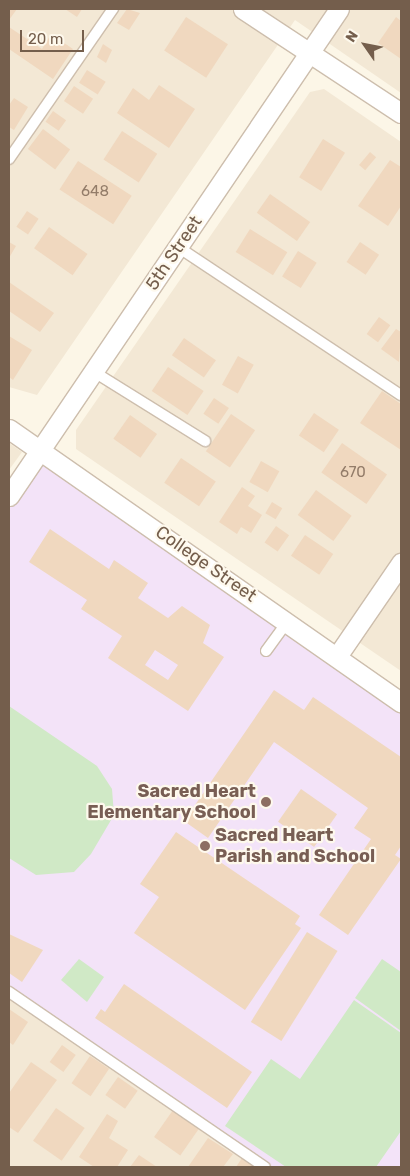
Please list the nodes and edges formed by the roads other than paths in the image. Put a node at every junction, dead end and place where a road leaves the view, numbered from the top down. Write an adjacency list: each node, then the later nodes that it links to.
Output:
1 (113, 9): 6 (lane)
2 (242, 9): 4 (street)
3 (339, 9): 4 (street, 5th Street)
4 (309, 53): 5 (street); 7 (street, 5th Street)
5 (401, 113)
6 (9, 159)
7 (178, 247): 8 (street, 5th Street); 9 (lane)
8 (94, 372): 11 (lane); 12 (street, 5th Street)
9 (401, 395)
10 (9, 429): 12 (street, College Street)
11 (205, 441)
12 (41, 450): 13 (street, 5th Street); 15 (street, College Street)
13 (9, 496)
14 (401, 563): 17 (street)
15 (288, 621): 16 (lane); 17 (street, College Street)
16 (266, 651)
17 (338, 655): 18 (street, College Street)
18 (401, 702)
19 (9, 992): 20 (lane)
20 (265, 1167)

